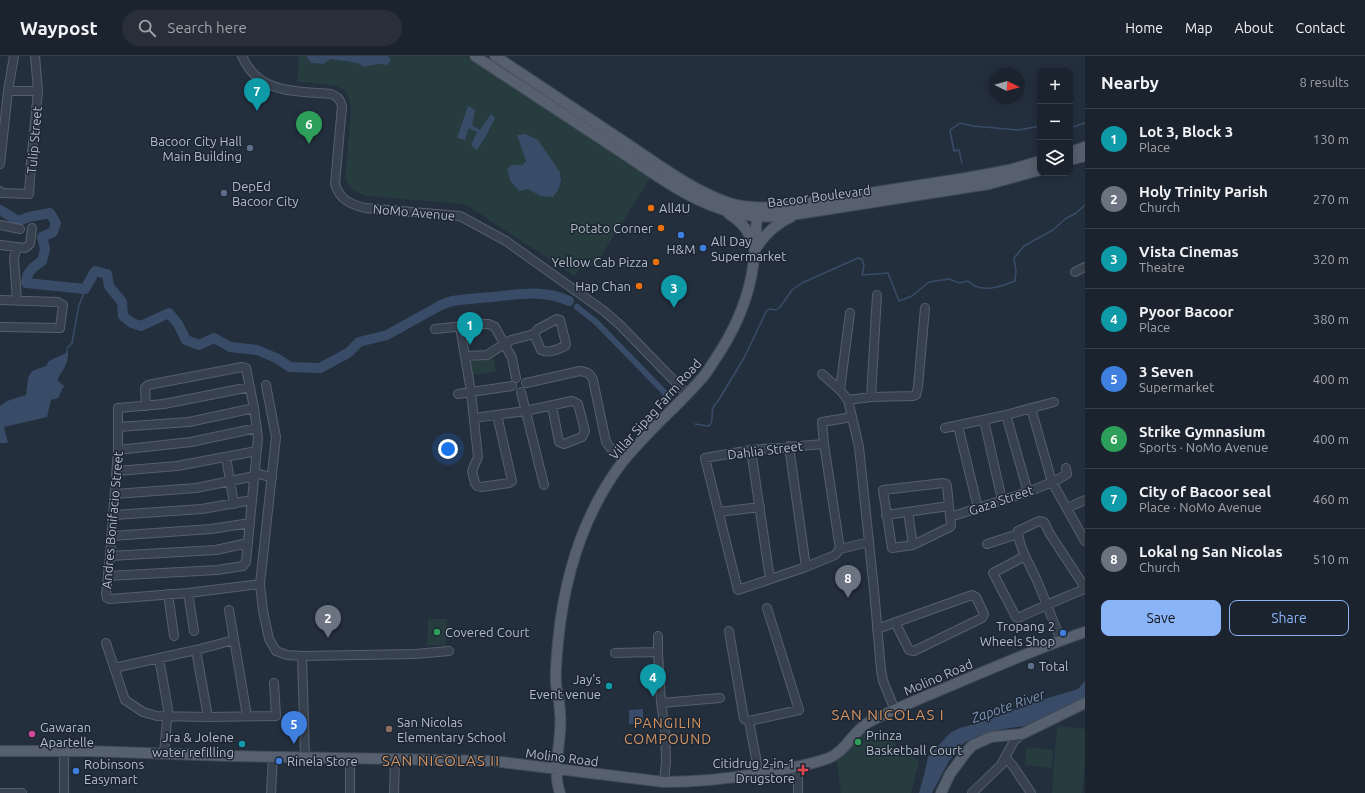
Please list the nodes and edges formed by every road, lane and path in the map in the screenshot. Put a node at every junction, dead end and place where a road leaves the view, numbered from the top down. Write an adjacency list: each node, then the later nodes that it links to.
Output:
1 (14, 56): 7 (street)
2 (35, 56): 6 (street, Tulip Street)
3 (242, 56): 48 (street, NoMo Avenue)
4 (475, 56): 16 (main road, Bacoor Boulevard)
5 (495, 56): 17 (main road, Bacoor Boulevard)
6 (38, 91): 7 (street); 15 (street, Tulip Street)
7 (8, 92): 13 (street)
8 (1085, 147): 9 (main road)
9 (1073, 151)
10 (1085, 156): 11 (main road)
11 (1073, 159)
12 (1037, 162): 17 (main road, Bacoor Boulevard)
13 (0, 164)
14 (1037, 171): 18 (main road, Bacoor Boulevard)
15 (0, 191)
16 (721, 209): 17 (main road, Bacoor Boulevard); 24 (main road)
17 (757, 212): 18 (main road, Bacoor Boulevard); 24 (main road, Villar Sipag Farm Road)
18 (798, 214): 24 (main road)
19 (0, 225): 21 (street)
20 (32, 228): 23 (street)
21 (20, 229)
22 (0, 245): 23 (street)
23 (16, 247): 29 (street)
24 (755, 250): 48 (main road, Villar Sipag Farm Road)
25 (1085, 267): 26 (street)
26 (1075, 272)
27 (877, 295): 49 (street)
28 (0, 300): 29 (street)
29 (16, 301): 32 (street)
30 (925, 308): 49 (street)
31 (850, 312): 44 (street)
32 (0, 327)
33 (460, 327): 34 (street); 36 (street); 37 (street)
34 (435, 329)
35 (534, 334): 35 (street); 36 (street)
36 (504, 344): 37 (street); 39 (street)
37 (465, 356): 45 (street)
38 (822, 374): 44 (street)
39 (516, 378): 40 (street); 42 (street)
40 (526, 383): 46 (street); 72 (street)
41 (266, 385): 76 (street)
42 (512, 386): 45 (street); 46 (street)
43 (250, 387): 52 (street); 52 (street); 54 (street)
44 (840, 390): 50 (street)
45 (471, 392): 47 (street); 60 (street)
46 (521, 392): 56 (street)
47 (458, 394)
48 (687, 394): 72 (main road, Villar Sipag Farm Road)
49 (871, 397): 50 (street)
50 (848, 400): 59 (street)
51 (1054, 402): 55 (street)
52 (146, 406): 63 (street, Andres Bonifacio Street)
53 (552, 406): 53 (street); 56 (street)
54 (254, 408): 63 (street); 64 (street)
55 (1030, 408): 58 (street); 78 (street)
56 (525, 411): 57 (street); 79 (street)
57 (497, 415): 60 (street); 60 (street)
58 (1006, 415): 61 (street); 80 (street)
59 (852, 417): 66 (street); 99 (street)
60 (474, 418)
61 (984, 420): 62 (street); 83 (street)
62 (958, 426): 65 (street); 88 (street)
63 (118, 427): 68 (street, Andres Bonifacio Street)
64 (257, 428): 68 (street); 69 (street)
65 (945, 428)
66 (824, 444): 67 (street, Dahlia Street); 103 (street)
67 (789, 446): 70 (street, Dahlia Street); 106 (street)
68 (118, 450): 74 (street, Andres Bonifacio Street)
69 (257, 450): 71 (street); 75 (street)
70 (751, 450): 87 (street); 90 (street, Dahlia Street)
71 (226, 457): 74 (street); 77 (street)
72 (625, 460): 151 (main road, Villar Sipag Farm Road)
73 (1066, 468): 78 (street, Gaza Street)
74 (117, 471): 81 (street, Andres Bonifacio Street)
75 (255, 477): 76 (street); 77 (street); 82 (street)
76 (270, 478): 109 (street)
77 (231, 481): 81 (street); 85 (street)
78 (1052, 482): 80 (street, Gaza Street); 89 (street)
79 (544, 485)
80 (1028, 492): 83 (street, Gaza Street)
81 (115, 494): 92 (street, Andres Bonifacio Street)
82 (252, 500): 85 (street); 95 (street)
83 (1002, 500): 88 (street, Gaza Street)
84 (1085, 500): 89 (street)
85 (234, 504): 92 (street)
86 (949, 506): 91 (street); 93 (street); 94 (street)
87 (760, 507): 90 (street); 108 (street)
88 (978, 508): 94 (street, Gaza Street)
89 (1067, 508): 98 (street)
90 (719, 512): 108 (street)
91 (908, 512): 93 (street); 102 (street)
92 (114, 515): 97 (street, Andres Bonifacio Street)
93 (886, 515): 102 (street)
94 (950, 517): 102 (street)
95 (250, 523): 97 (street); 100 (street)
96 (1018, 534): 101 (street); 105 (street); 112 (street)
97 (112, 536): 104 (street, Andres Bonifacio Street)
98 (1084, 536)
99 (869, 542): 103 (street); 116 (street)
100 (248, 543): 104 (street); 107 (street)
101 (987, 544)
102 (913, 545)
103 (840, 549): 106 (street)
104 (110, 556): 107 (street, Andres Bonifacio Street)
105 (1025, 556): 112 (street); 112 (street)
106 (806, 567): 108 (street)
107 (108, 576): 111 (street, Andres Bonifacio Street)
108 (770, 579)
109 (260, 584): 110 (street, Andres Bonifacio Street); 129 (street)
110 (188, 593): 111 (street, Andres Bonifacio Street); 117 (street)
111 (168, 594): 120 (street)
112 (1047, 605): 123 (street)
113 (767, 608): 140 (street)
114 (229, 610): 122 (street)
115 (895, 622): 115 (street); 116 (street)
116 (877, 629): 136 (street)
117 (194, 631)
118 (729, 631): 140 (street)
119 (1085, 632): 123 (main road, Molino Road)
120 (174, 636)
121 (658, 636): 127 (street)
122 (234, 640): 125 (street); 137 (street)
123 (1061, 640): 136 (main road, Molino Road)
124 (106, 643): 131 (street)
125 (196, 650): 130 (street); 139 (street)
126 (449, 650): 129 (street)
127 (658, 652): 128 (street); 134 (street)
128 (615, 653)
129 (302, 656): 147 (street)
130 (159, 658): 131 (street); 138 (street)
131 (114, 668): 138 (street)
132 (274, 683): 137 (street)
133 (720, 698): 134 (street)
134 (662, 703): 153 (street)
135 (1085, 703): 141 (main road)
136 (894, 710): 150 (main road, Molino Road)
137 (247, 716): 139 (street)
138 (167, 717): 139 (street); 144 (street)
139 (208, 717)
140 (749, 721): 152 (street)
141 (1022, 734): 146 (street); 162 (main road)
142 (0, 751): 143 (main road, Molino Road)
143 (64, 751): 144 (main road, Molino Road); 156 (street)
144 (164, 753): 145 (main road, Molino Road)
145 (273, 757): 147 (main road, Molino Road); 157 (street)
146 (1005, 757): 163 (street); 164 (street)
147 (305, 758): 148 (main road, Molino Road)
148 (350, 758): 149 (main road, Molino Road); 158 (street)
149 (395, 758): 151 (main road, Molino Road); 159 (street)
150 (798, 767): 152 (main road, Molino Road); 161 (street)
151 (558, 769): 153 (main road, Molino Road); 160 (main road, Villar Sipag Farm Road)
152 (759, 774): 153 (main road, Molino Road)
153 (664, 782)
154 (0, 793): 155 (street)
155 (22, 793)
156 (64, 793)
157 (271, 793)
158 (350, 793)
159 (394, 793)
160 (560, 793)
161 (798, 793)
162 (941, 793)
163 (972, 793)
164 (1031, 793)

